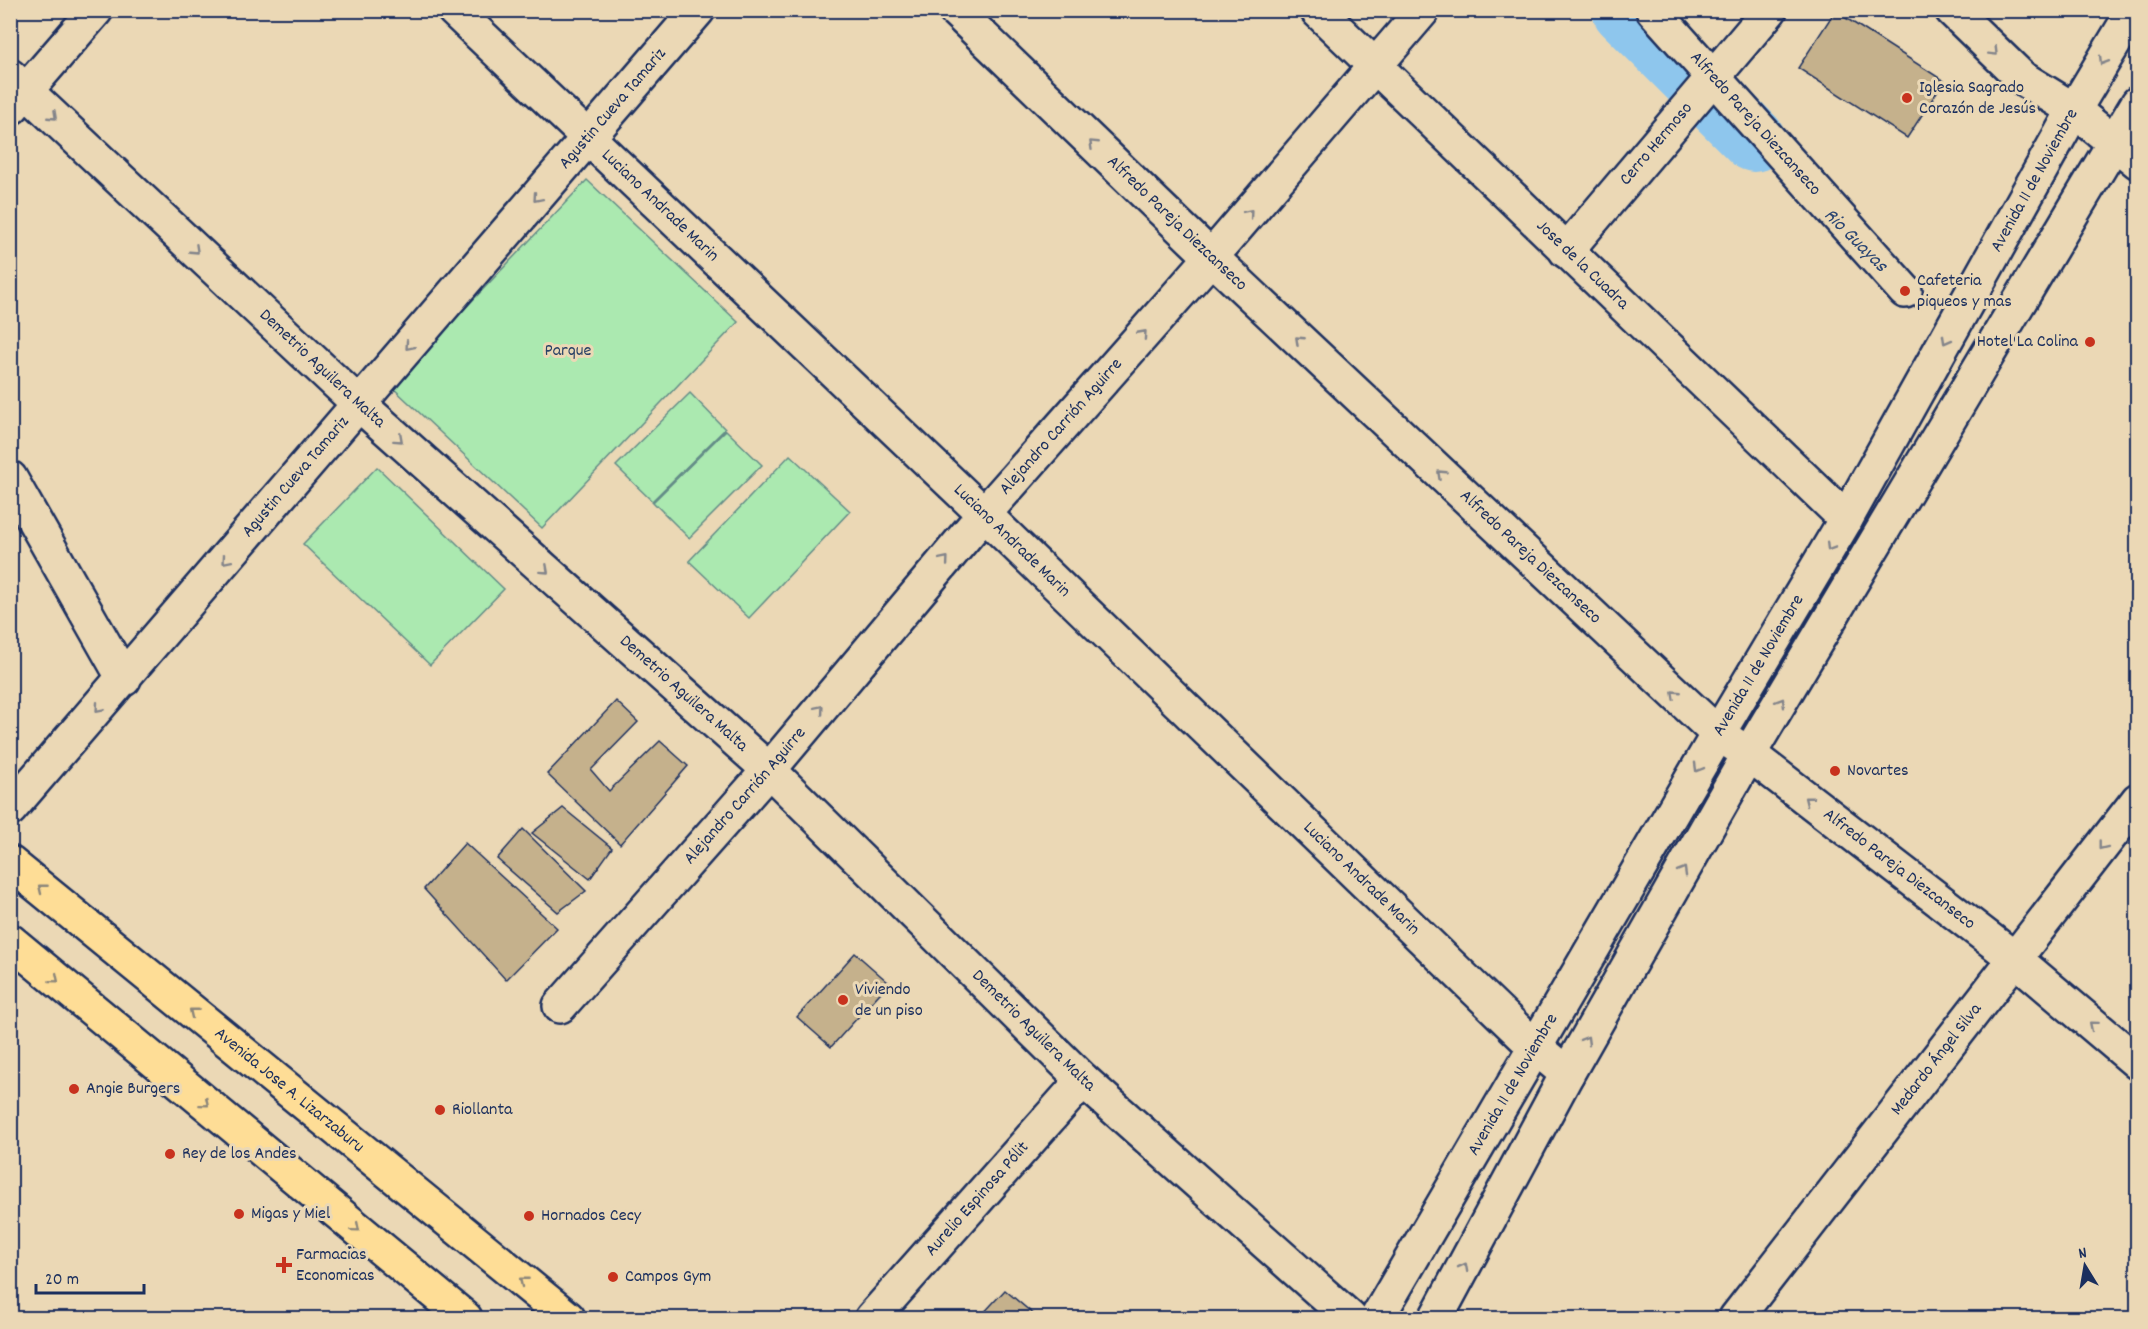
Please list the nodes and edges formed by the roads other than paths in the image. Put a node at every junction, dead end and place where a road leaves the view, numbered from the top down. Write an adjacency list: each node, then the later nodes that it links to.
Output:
1 (96, 10): 13 (street)
2 (454, 10): 16 (street, Luciano Andrade Marin)
3 (698, 10): 16 (street, Agustin Cueva Tamariz)
4 (955, 10): 19 (street, Alfredo Pareja Diezcanseco, one-way to 4)
5 (1317, 10): 12 (street, Jose de la Cuadra)
6 (1423, 10): 12 (street, Alejandro Carrión Aguirre)
7 (1653, 10): 8 (street, Alfredo Pareja Diezcanseco)
8 (1659, 10)
9 (1770, 10): 18 (street, Cerro Hermoso)
10 (1952, 10): 15 (street, one-way to 15)
11 (2134, 10): 15 (street, Avenida 11 de Noviembre, one-way to 15)
12 (1375, 65): 18 (street, Jose de la Cuadra); 19 (street, Alejandro Carrión Aguirre, one-way to 12)
13 (16, 92): 20 (street, Demetrio Aguilera Malta, one-way to 20)
14 (2138, 103): 17 (street, Avenida 11 de Noviembre)
15 (2074, 110): 17 (street); 23 (street, Avenida 11 de Noviembre, one-way to 23)
16 (588, 138): 20 (street, Agustin Cueva Tamariz, one-way to 20); 22 (street, Luciano Andrade Marin)
17 (2125, 152): 26 (street, Avenida 11 de Noviembre, one-way to 17)
18 (1566, 250): 23 (street, Jose de la Cuadra)
19 (1211, 257): 22 (street, Alejandro Carrión Aguirre, one-way to 19); 25 (street, Alfredo Pareja Diezcanseco, one-way to 19)
20 (360, 404): 24 (street, Agustin Cueva Tamariz, one-way to 24); 27 (street, Demetrio Aguilera Malta, one-way to 27)
21 (10, 478): 24 (street)
22 (984, 514): 27 (street, Alejandro Carrión Aguirre, one-way to 22); 34 (street, Luciano Andrade Marin)
23 (1846, 519): 25 (street, Avenida 11 de Noviembre, one-way to 25)
24 (124, 679): 28 (street, Agustin Cueva Tamariz, one-way to 28)
25 (1718, 734): 26 (street, Alfredo Pareja Diezcanseco); 34 (street, Avenida 11 de Noviembre, one-way to 34)
26 (1749, 754): 32 (street, Alfredo Pareja Diezcanseco, one-way to 26); 36 (street, Avenida 11 de Noviembre, one-way to 26)
27 (769, 770): 33 (street, Alejandro Carrión Aguirre); 37 (street, Demetrio Aguilera Malta)
28 (14, 793)
29 (2138, 800): 32 (street, Medardo Ángel Silva, one-way to 32)
30 (10, 863): 39 (main road, Avenida Jose A. Lizarzaburu, one-way to 30)
31 (14, 951): 38 (main road, one-way to 38)
32 (2014, 958): 35 (street, Alfredo Pareja Diezcanseco, one-way to 32); 44 (street, Medardo Ángel Silva)
33 (560, 1006)
34 (1535, 1047): 36 (street, Luciano Andrade Marin); 42 (street, Avenida 11 de Noviembre)
35 (2138, 1063)
36 (1567, 1074): 43 (street, Avenida 11 de Noviembre, one-way to 36)
37 (1083, 1080): 40 (street, Aurelio Espinosa Pólit); 41 (street, Demetrio Aguilera Malta)
38 (465, 1318)
39 (568, 1318)
40 (872, 1318)
41 (1350, 1318)
42 (1377, 1318)
43 (1436, 1318)
44 (1736, 1318)

